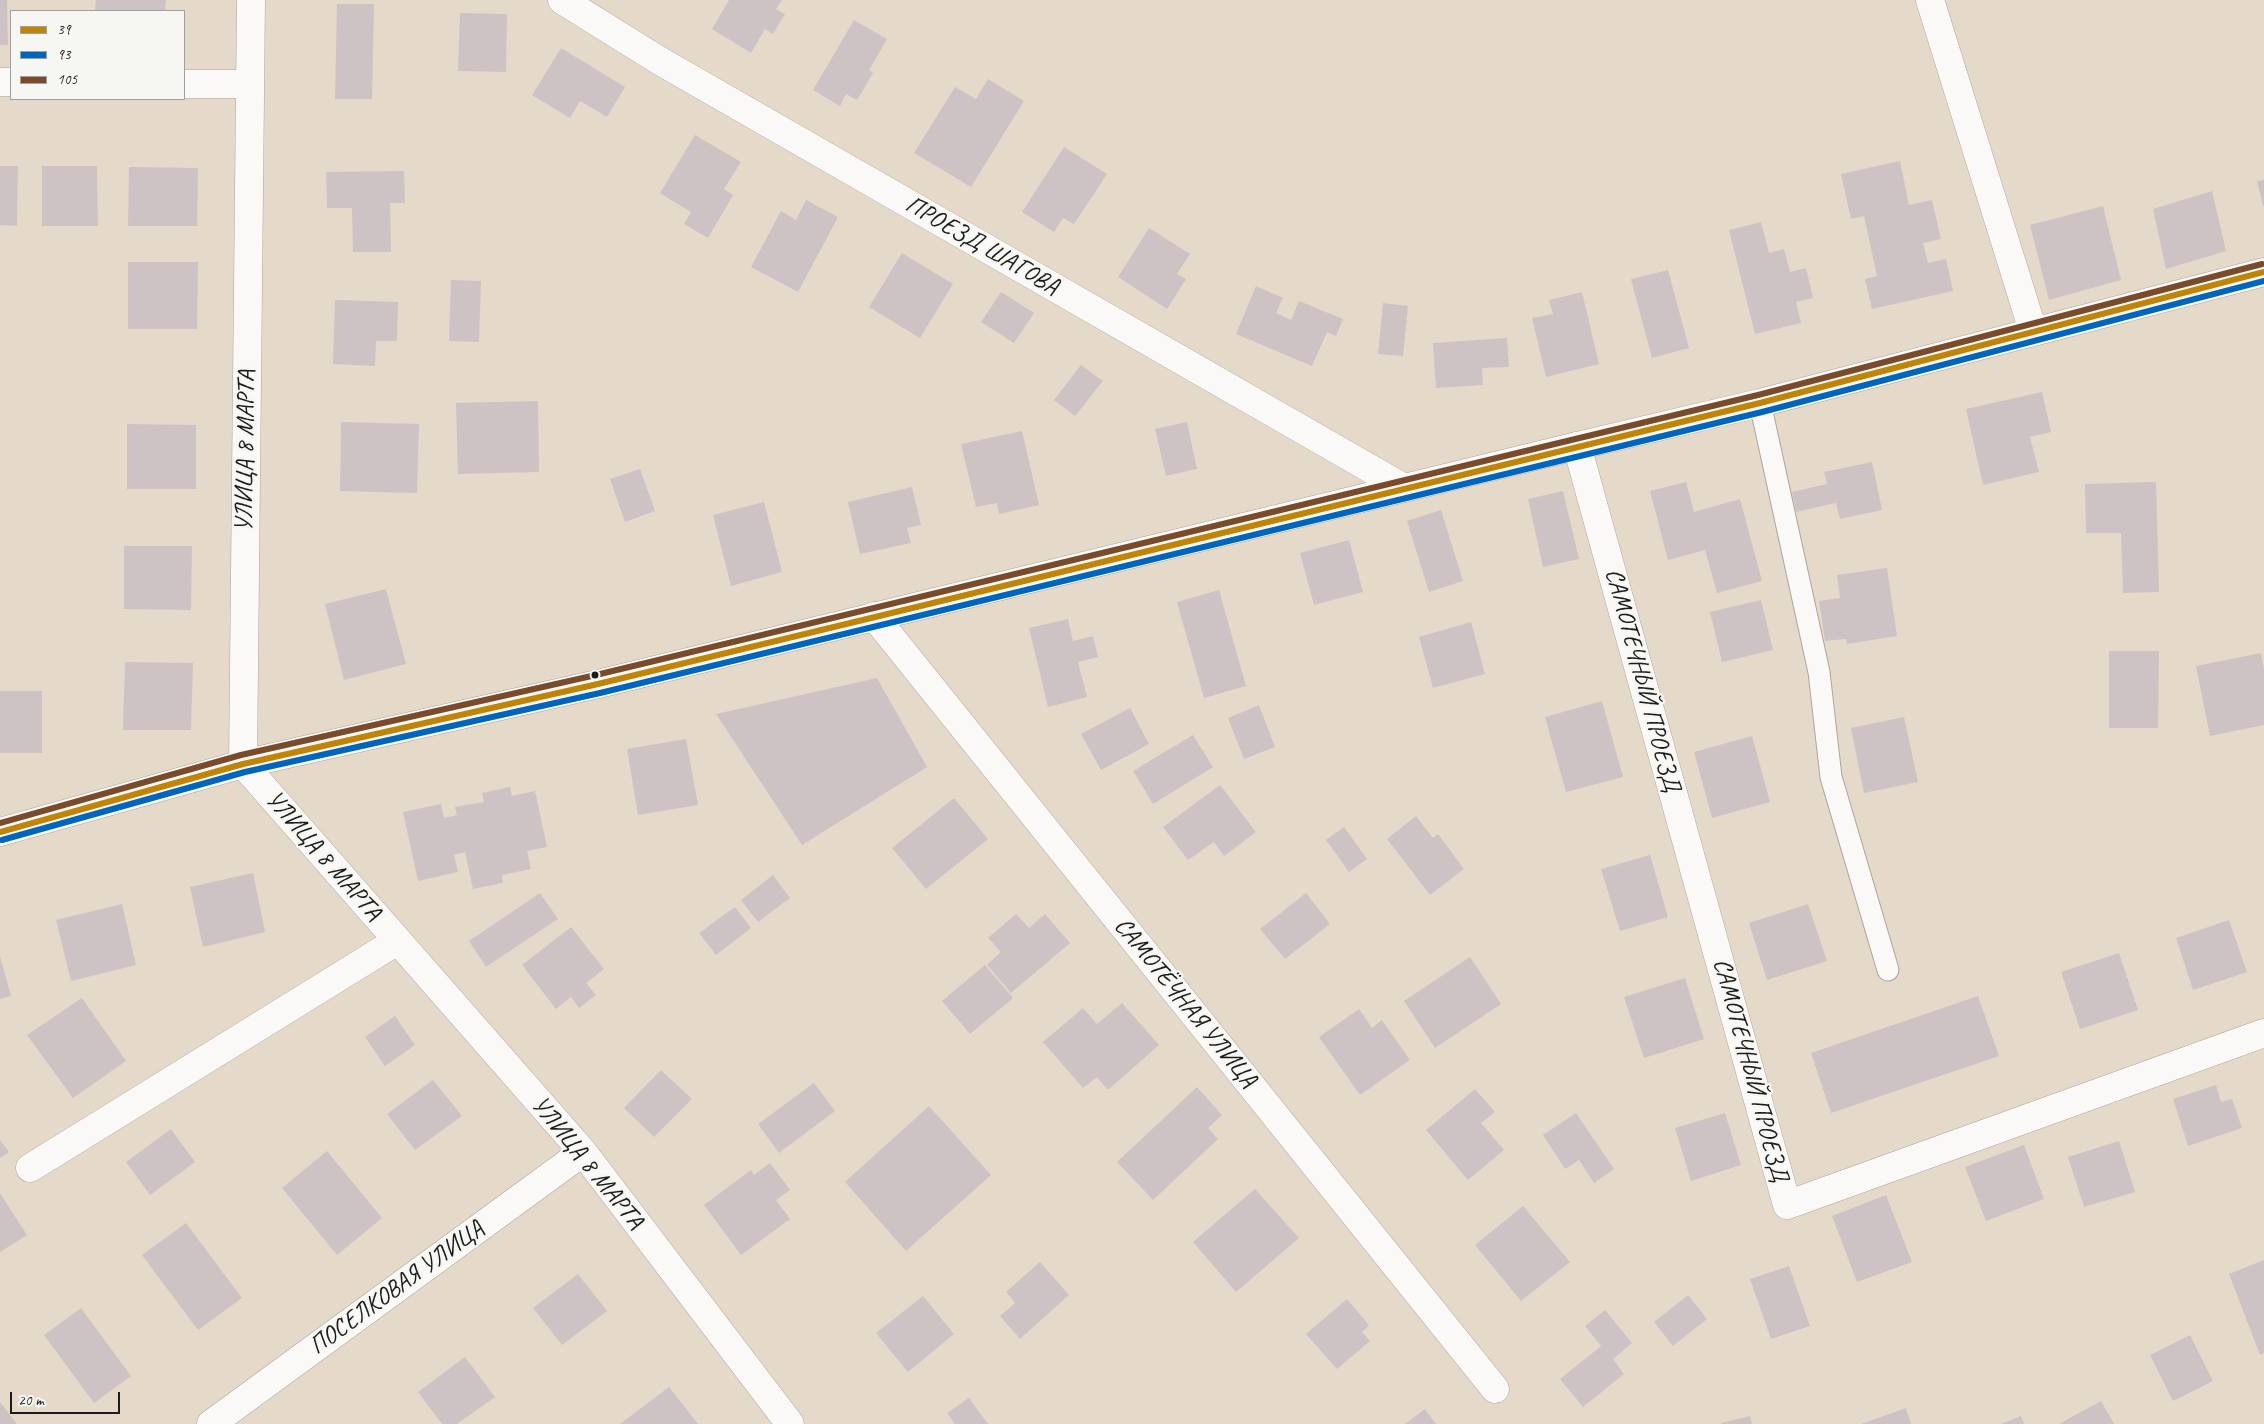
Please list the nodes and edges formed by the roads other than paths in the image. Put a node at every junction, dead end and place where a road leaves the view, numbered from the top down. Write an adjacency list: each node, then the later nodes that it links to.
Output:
1 (251, 0): 5 (street, УЛИЦА 8 МАРТА)
2 (562, 0): 10 (street, ПРОЕЗД ШАГОВА)
3 (1930, 0): 7 (street)
4 (185, 84): 5 (street)
5 (250, 84): 12 (street, УЛИЦА 8 МАРТА)
6 (2264, 272): 7 (street)
7 (2033, 331): 8 (street)
8 (1760, 403): 9 (street); 15 (lane)
9 (1577, 446): 10 (street); 16 (street, САМОТЕЧНЫЙ ПРОЕЗД)
10 (1404, 488): 11 (street)
11 (874, 616): 12 (street); 19 (street, САМОТЁЧНАЯ УЛИЦА)
12 (243, 764): 13 (street); 14 (street, УЛИЦА 8 МАРТА)
13 (0, 832)
14 (397, 941): 17 (street, УЛИЦА 8 МАРТА); 18 (street)
15 (1888, 970)
16 (2264, 1033)
17 (583, 1152): 20 (street, ПОСЕЛКОВАЯ УЛИЦА); 21 (street, УЛИЦА 8 МАРТА)
18 (30, 1168)
19 (1495, 1389)
20 (211, 1424)
21 (790, 1424)

